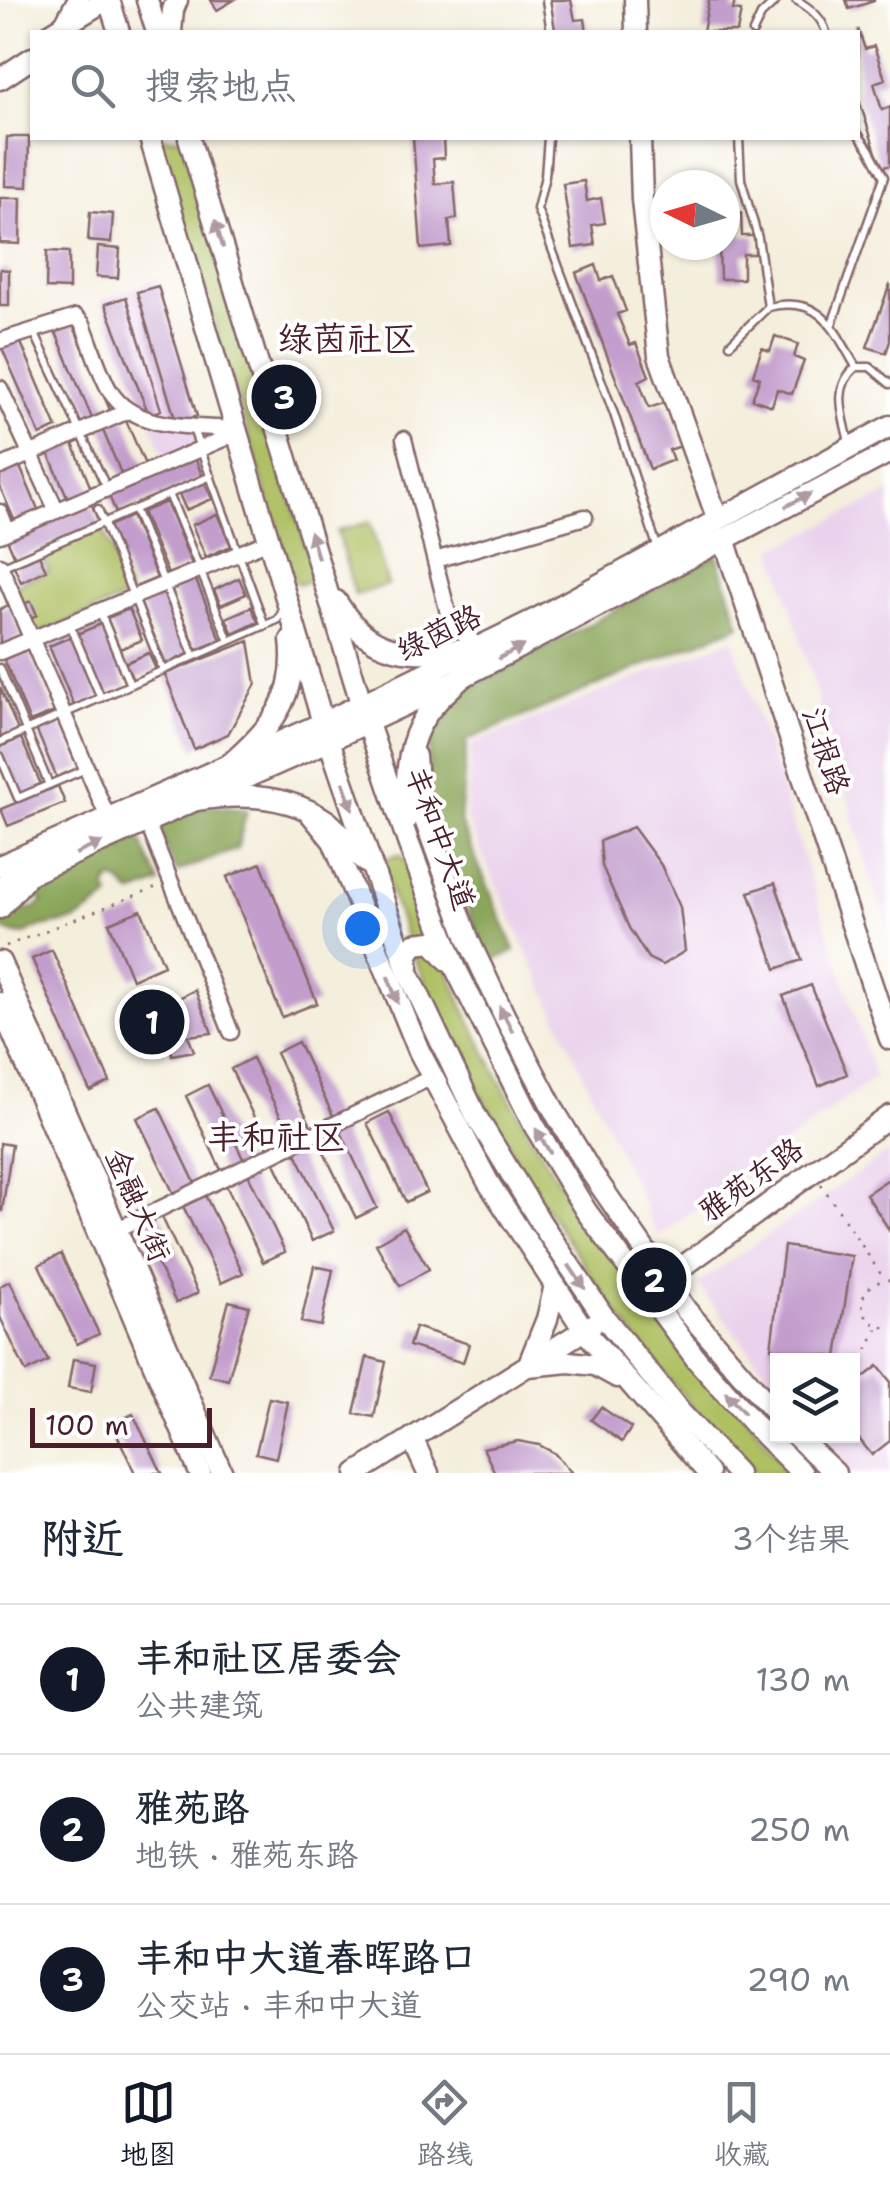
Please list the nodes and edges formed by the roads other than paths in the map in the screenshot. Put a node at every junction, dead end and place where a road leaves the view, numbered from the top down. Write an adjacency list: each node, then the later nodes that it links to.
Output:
1 (78, 0): 9 (main road)
2 (147, 0): 11 (main road)
3 (178, 0): 12 (main road)
4 (546, 0): 13 (lane)
5 (635, 0): 14 (main road)
6 (776, 0): 15 (lane)
7 (796, 0): 16 (lane)
8 (113, 2): 9 (main road); 10 (main road)
9 (64, 30)
10 (119, 30)
11 (156, 30)
12 (171, 30)
13 (551, 30)
14 (636, 30)
15 (755, 30)
16 (826, 30)
17 (30, 46): 19 (main road)
18 (30, 59): 20 (main road)
19 (0, 65)
20 (0, 79)
21 (860, 137): 28 (lane)
22 (151, 140): 38 (main road)
23 (190, 140): 63 (main road, 丰和中大道, one-way to 23)
24 (548, 140): 57 (lane)
25 (640, 140): 55 (main road, 江报路)
26 (739, 140): 27 (lane)
27 (768, 307): 28 (lane); 31 (lane)
28 (832, 324): 32 (lane)
29 (34, 330): 30 (street); 35 (street); 39 (lane)
30 (0, 341)
31 (730, 344)
32 (856, 367): 33 (lane); 41 (lane)
33 (890, 384)
34 (0, 388): 44 (street)
35 (128, 411): 36 (street); 39 (street)
36 (192, 426): 38 (street); 42 (lane)
37 (890, 426): 41 (main road, 绿茵路)
38 (236, 431): 42 (street); 56 (main road)
39 (81, 432): 44 (street); 47 (lane)
40 (404, 439): 59 (street)
41 (850, 448): 55 (main road, 绿茵路)
42 (201, 449): 46 (lane); 51 (street)
43 (890, 452): 55 (main road, 绿茵路, one-way to 43)
44 (30, 454): 45 (street); 51 (street)
45 (0, 467)
46 (210, 476): 48 (lane); 58 (lane)
47 (103, 480)
48 (169, 494): 50 (lane); 61 (lane)
49 (98, 509): 54 (lane)
50 (134, 510): 54 (lane); 62 (lane)
51 (57, 511): 53 (street)
52 (586, 517): 59 (street)
53 (1, 523)
54 (104, 523): 60 (lane); 64 (lane)
55 (721, 530): 57 (main road, 绿茵路); 76 (main road, 绿茵路, one-way to 55); 104 (main road, 江报路)
56 (269, 541): 58 (street); 65 (main road)
57 (658, 552): 71 (main road, 绿茵路)
58 (239, 554): 61 (street); 68 (lane)
59 (435, 560): 71 (street)
60 (0, 566): 69 (street)
61 (200, 570): 62 (street); 70 (lane)
62 (164, 584): 64 (street); 73 (lane)
63 (327, 590): 71 (main road); 79 (main road, 丰和中大道)
64 (133, 597): 66 (street); 75 (lane)
65 (287, 603): 68 (lane); 82 (main road); 86 (main road)
66 (100, 611): 67 (street); 77 (lane)
67 (69, 623): 69 (street); 78 (lane)
68 (265, 626): 70 (lane)
69 (32, 639): 72 (street); 80 (street)
70 (229, 641): 73 (lane)
71 (479, 647): 79 (main road, 绿茵路)
72 (0, 652)
73 (194, 656): 75 (lane)
74 (0, 668): 81 (lane)
75 (162, 670): 77 (lane)
76 (464, 676): 79 (main road, 绿茵路); 83 (main road)
77 (130, 685): 78 (lane)
78 (101, 698): 80 (lane)
79 (365, 713): 82 (main road, 绿茵路); 93 (main road, 丰和中大道)
80 (64, 714): 81 (lane); 87 (street)
81 (26, 730): 84 (lane); 88 (lane)
82 (326, 732): 86 (main road, 绿茵路); 89 (main road, 绿茵路); 95 (main road, one-way to 95)
83 (414, 740): 93 (main road); 108 (main road, one-way to 83)
84 (0, 742)
85 (0, 756): 88 (lane)
86 (230, 764): 91 (main road, 绿茵路)
87 (87, 768): 88 (lane); 91 (street)
88 (49, 785)
89 (196, 800): 90 (main road); 92 (main road, 绿茵路)
90 (306, 809): 95 (main road); 105 (main road, one-way to 105)
91 (108, 818): 94 (main road, 绿茵路)
92 (147, 822): 96 (main road, 绿茵路, one-way to 92); 103 (street)
93 (415, 859): 100 (main road, 丰和中大道)
94 (0, 866)
95 (374, 873): 101 (main road)
96 (28, 874): 97 (main road, 绿茵路); 98 (main road)
97 (0, 887)
98 (0, 908)
99 (0, 962): 107 (main road, 金融大街)
100 (456, 969): 101 (main road); 110 (main road, 丰和中大道, one-way to 100)
101 (408, 972): 111 (main road, one-way to 111)
102 (0, 1004): 118 (main road, 金融大街)
103 (231, 1032)
104 (890, 1039)
105 (432, 1077): 107 (street); 109 (main road)
106 (890, 1116): 108 (main road, 雅苑东路)
107 (116, 1230): 119 (main road, 金融大街)
108 (664, 1280): 110 (main road, 雅苑东路); 115 (main road)
109 (554, 1285): 112 (main road); 113 (main road)
110 (646, 1294): 124 (main road, 丰和中大道, one-way to 110)
111 (604, 1316): 112 (main road); 123 (main road)
112 (584, 1330): 113 (main road); 114 (main road)
113 (528, 1366): 114 (main road); 116 (main road)
114 (630, 1384): 122 (main road)
115 (770, 1407)
116 (412, 1438): 120 (main road); 121 (main road)
117 (804, 1443): 125 (main road)
118 (200, 1473)
119 (222, 1473)
120 (357, 1473)
121 (428, 1473)
122 (708, 1473)
123 (737, 1473)
124 (802, 1473)
125 (836, 1473)

